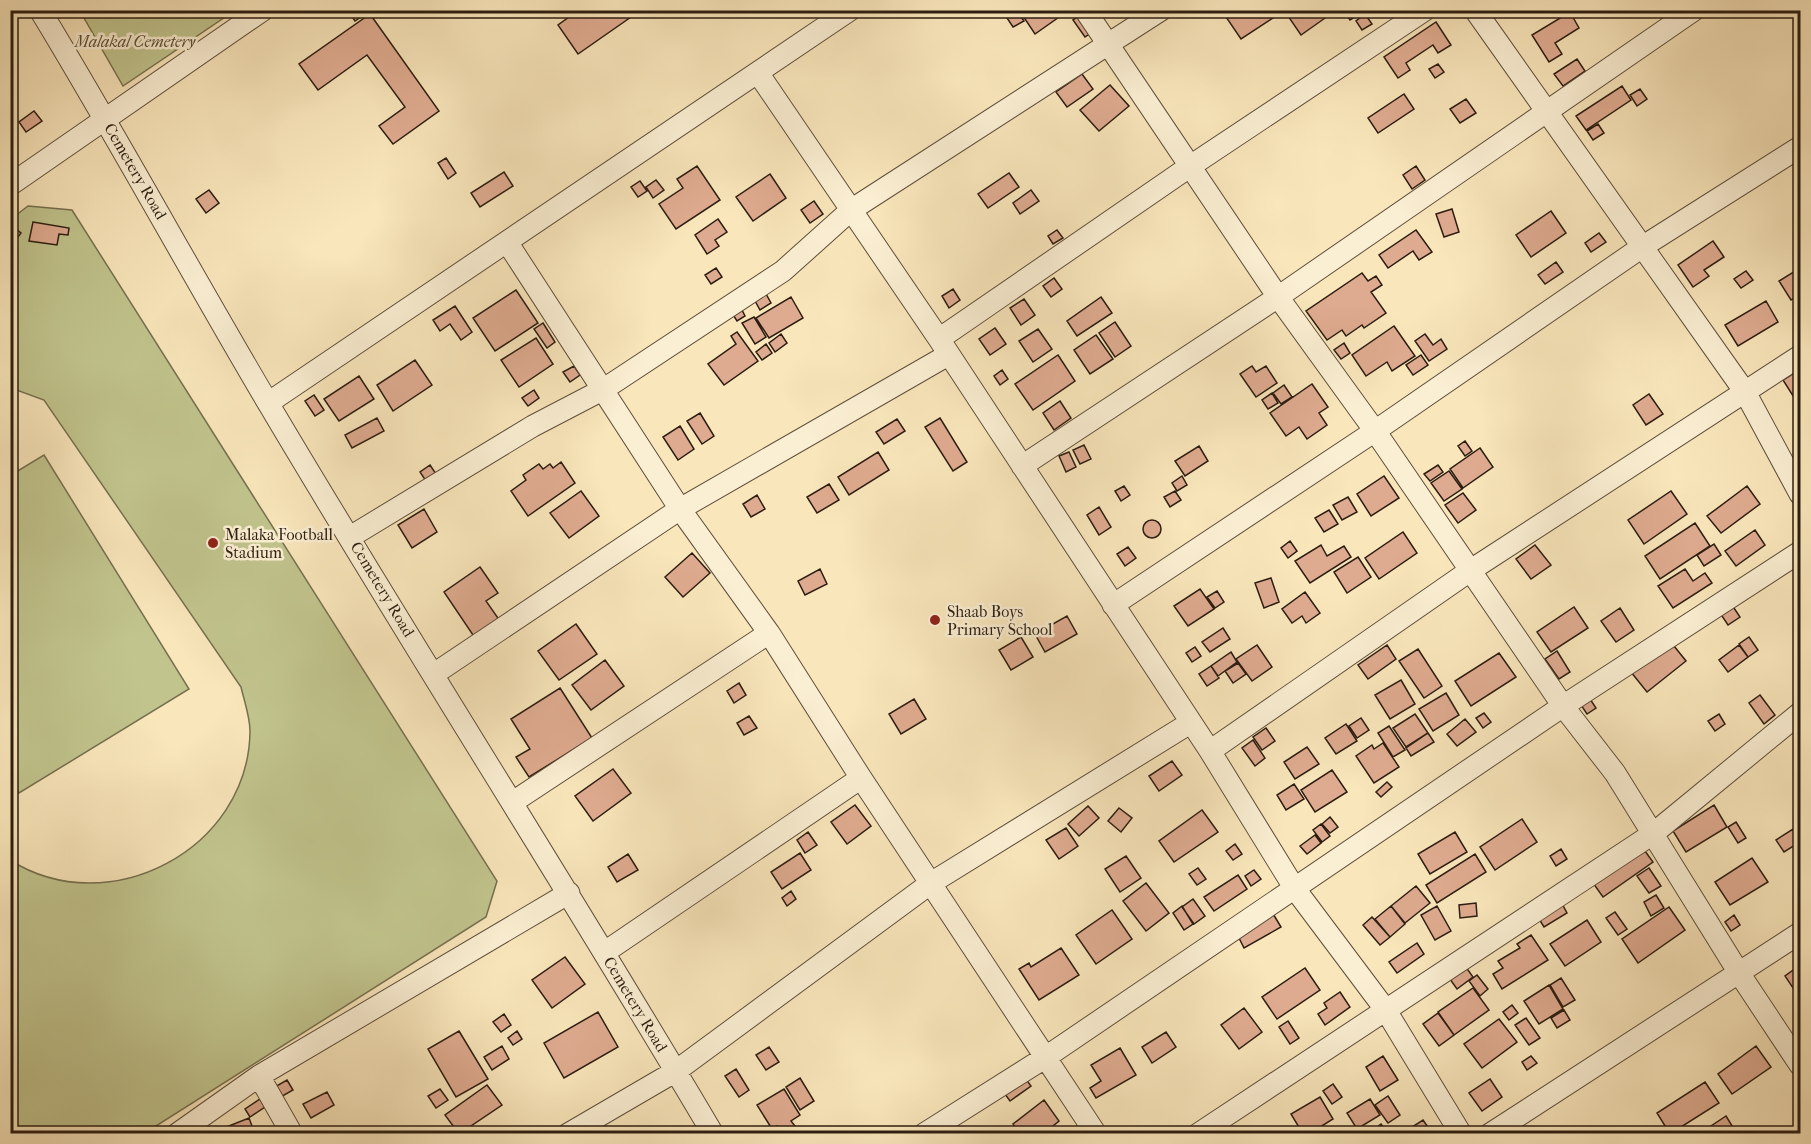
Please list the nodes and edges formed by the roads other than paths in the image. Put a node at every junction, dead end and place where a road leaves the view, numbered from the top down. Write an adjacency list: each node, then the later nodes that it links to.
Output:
1 (40, 10): 12 (street, Cemetery Road)
2 (263, 10): 12 (street)
3 (850, 10): 10 (street)
4 (1084, 10): 9 (street)
5 (1161, 10): 9 (street)
6 (1425, 10): 14 (street)
7 (1475, 10): 11 (street)
8 (1694, 10): 11 (street)
9 (1108, 46): 14 (street); 16 (street)
10 (758, 73): 16 (street); 17 (street)
11 (1548, 114): 18 (street); 19 (street)
12 (107, 119): 15 (street); 24 (street, Cemetery Road)
13 (1800, 147): 18 (street)
14 (1189, 167): 19 (street); 20 (street)
15 (10, 185)
16 (851, 210): 20 (street); 22 (street)
17 (507, 242): 22 (street); 24 (street)
18 (1642, 247): 23 (street); 25 (street)
19 (1278, 297): 25 (street); 26 (street)
20 (943, 347): 26 (street); 28 (street)
21 (1800, 356): 23 (street)
22 (604, 389): 28 (street); 29 (street)
23 (1745, 392): 27 (street); 31 (street)
24 (268, 403): 29 (street, Cemetery Road)
25 (1375, 431): 31 (street); 32 (street)
26 (1022, 466): 32 (street)
27 (1800, 494)
28 (680, 509): 33 (street); 34 (street)
29 (350, 537): 34 (street, Cemetery Road)
30 (1800, 552): 35 (street)
31 (1471, 570): 35 (street); 38 (street)
32 (1113, 604): 37 (street)
33 (769, 633): 39 (street); 40 (street)
34 (434, 674): 40 (street, Cemetery Road)
35 (1563, 706): 41 (street); 43 (street)
36 (1800, 713): 41 (street)
37 (1190, 723): 38 (street); 42 (street)
38 (1210, 751): 43 (street)
39 (861, 778): 42 (street); 46 (street)
40 (513, 802): 44 (street, Cemetery Road)
41 (1654, 833): 47 (street); 48 (street)
42 (931, 883): 49 (street); 51 (street)
43 (1295, 889): 48 (street); 49 (street)
44 (569, 893): 46 (street, Cemetery Road); 52 (street)
45 (1800, 933): 47 (street)
46 (605, 952): 51 (street, Cemetery Road)
47 (1739, 973): 50 (street); 61 (street)
48 (1385, 1009): 59 (street); 60 (street)
49 (1046, 1057): 57 (street); 58 (street)
50 (1800, 1065)
51 (676, 1071): 55 (street); 56 (street, Cemetery Road)
52 (259, 1076): 53 (street); 54 (street)
53 (177, 1134)
54 (292, 1134)
55 (568, 1134)
56 (713, 1134)
57 (924, 1134)
58 (1096, 1134)
59 (1198, 1134)
60 (1461, 1134)
61 (1490, 1134)

